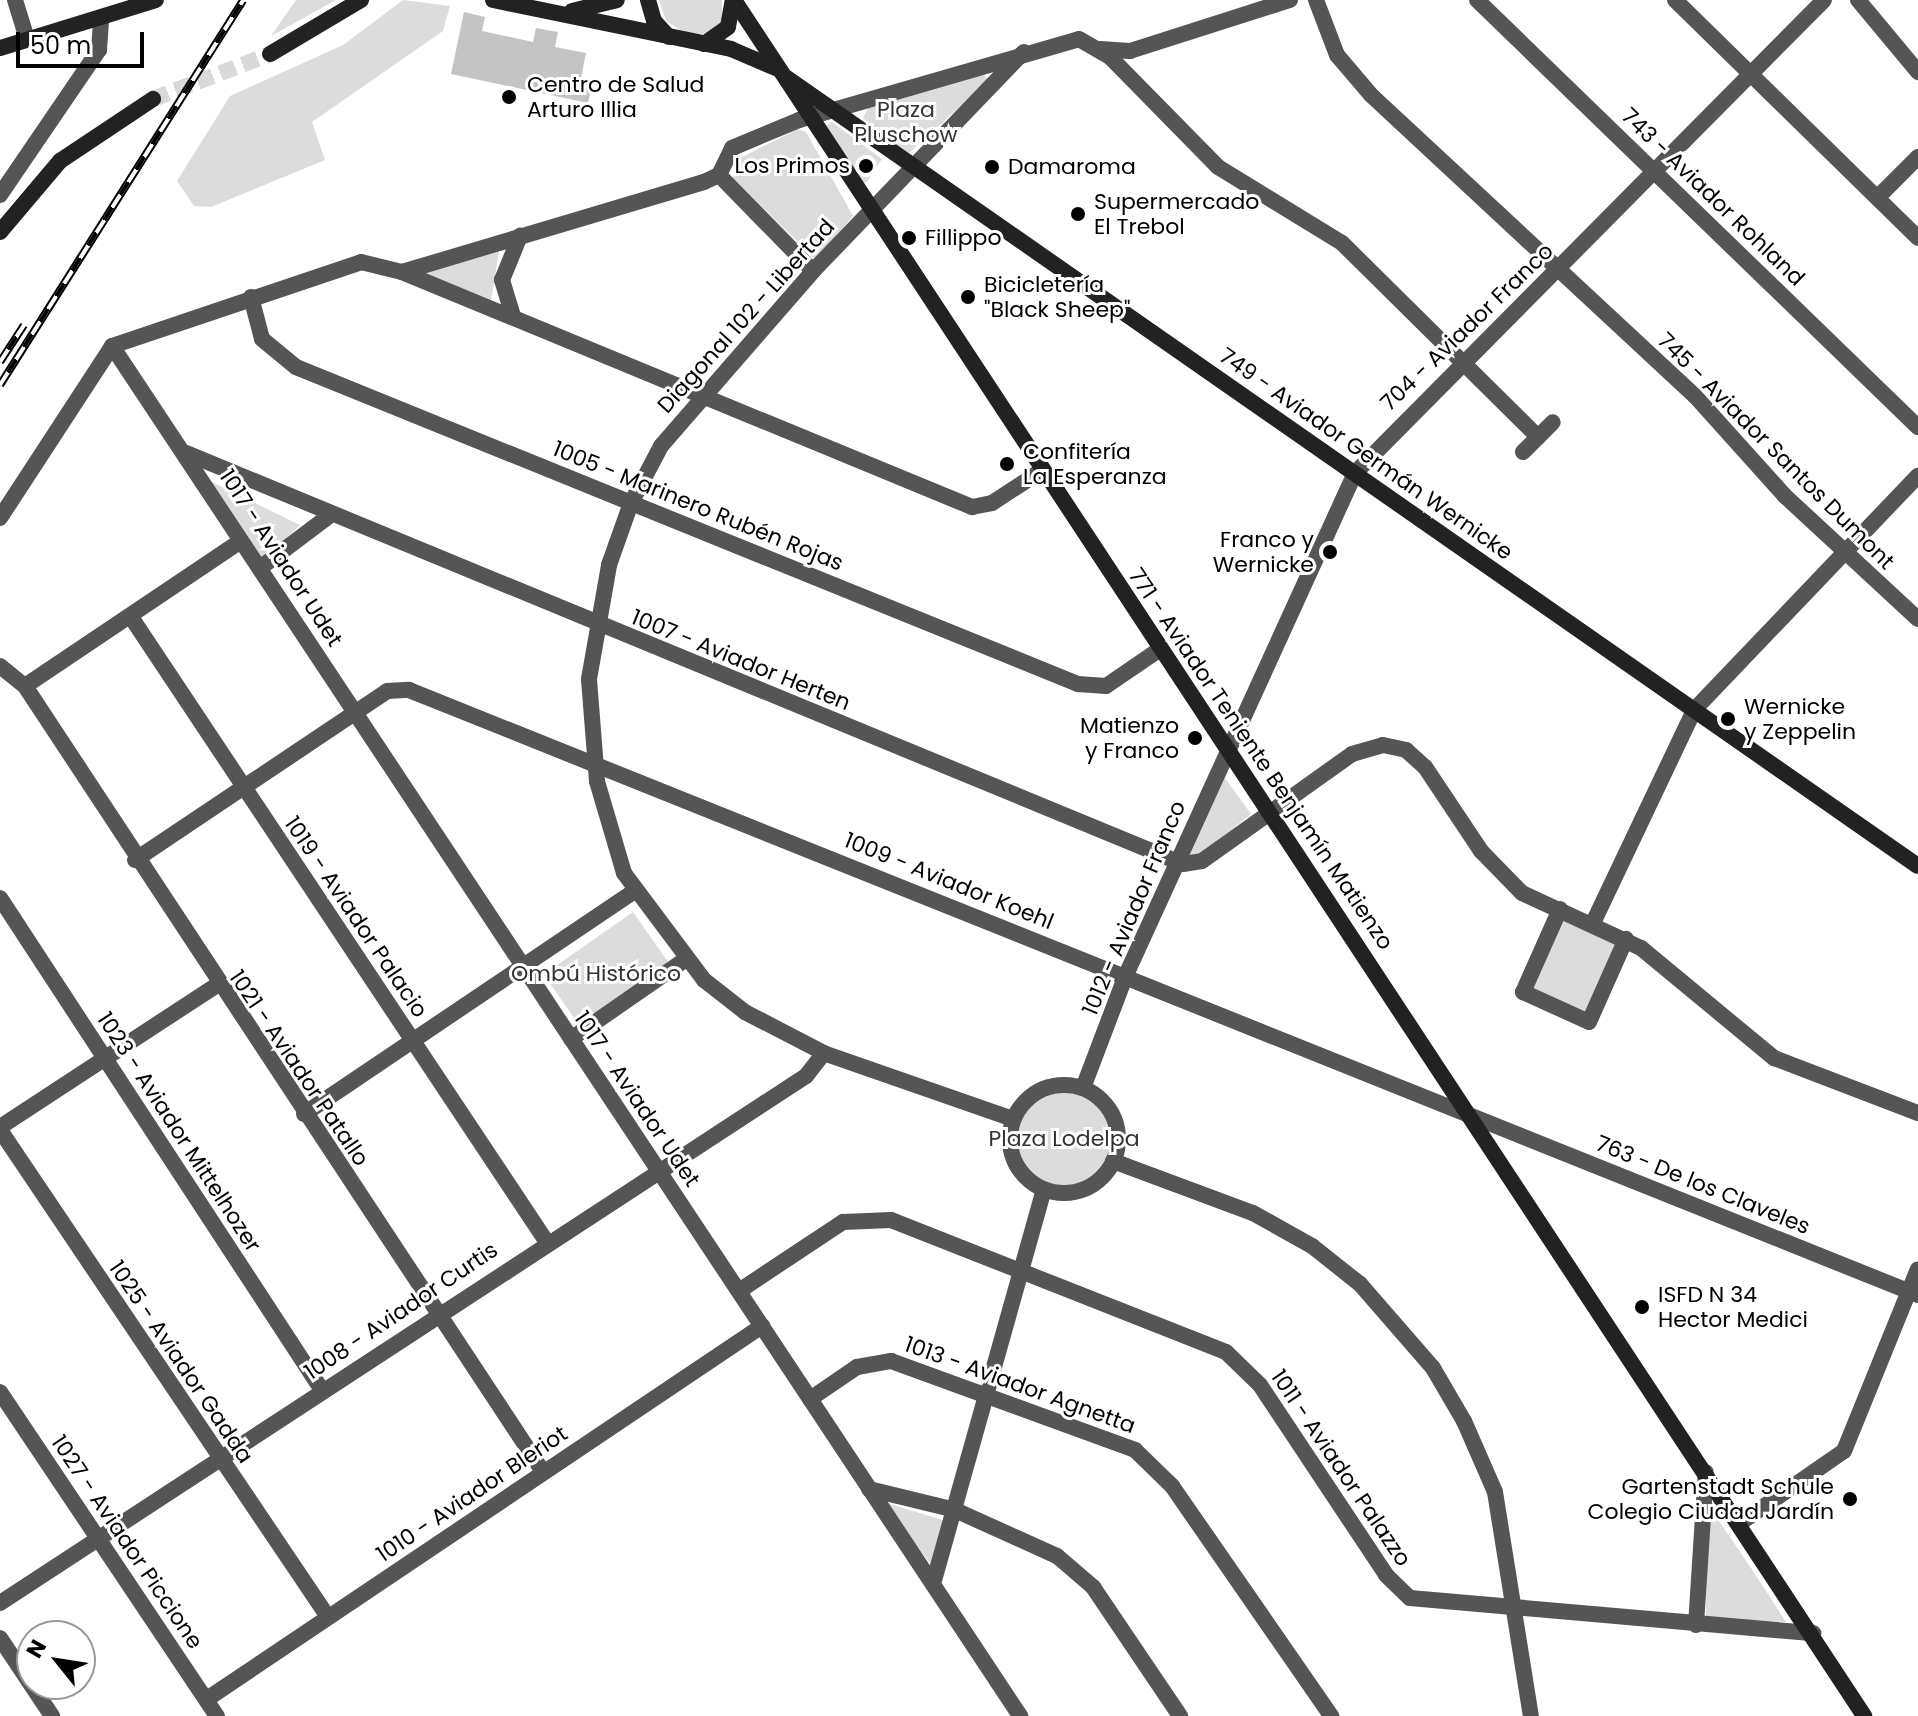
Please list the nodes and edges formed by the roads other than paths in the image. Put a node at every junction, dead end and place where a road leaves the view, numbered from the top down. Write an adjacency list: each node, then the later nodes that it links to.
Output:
1 (15, 0): 17 (street)
2 (156, 0): 15 (street)
3 (361, 0): 22 (street)
4 (493, 0): 14 (street)
5 (617, 0): 14 (street)
6 (648, 0): 16 (street)
7 (734, 0): 18 (street); 25 (street, 771 - Aviador Teniente Benjamín Matienzo)
8 (1290, 0): 20 (street)
9 (1316, 0): 40 (street, 745 - Aviador Santos Dumont)
10 (1477, 0): 31 (street, 743 - Aviador Rohland)
11 (1675, 0): 24 (street)
12 (1824, 0): 24 (street, 704 - Aviador Franco)
13 (1858, 0): 23 (street)
14 (554, 12): 16 (street)
15 (101, 18): 17 (street); 33 (street)
16 (669, 37): 18 (street)
17 (27, 39): 19 (street)
18 (702, 44): 25 (street)
19 (0, 48)
20 (1098, 49): 21 (street); 45 (street)
21 (1024, 52): 27 (street); 30 (street, Diagonal 102 - Libertad)
22 (270, 54)
23 (1918, 72)
24 (1751, 73): 31 (street, 704 - Aviador Franco); 34 (street)
25 (783, 74): 27 (street, 749 - Aviador Germán Wernicke); 28 (street, 771 - Aviador Teniente Benjamín Matienzo)
26 (153, 99): 36 (street)
27 (835, 111): 28 (street); 30 (street, 749 - Aviador Germán Wernicke)
28 (807, 118): 32 (street); 35 (street, 771 - Aviador Teniente Benjamín Matienzo)
29 (1918, 157): 34 (street)
30 (912, 167): 35 (street, Diagonal 102 - Libertad); 53 (street, 749 - Aviador Germán Wernicke)
31 (1655, 170): 40 (street, 704 - Aviador Franco); 48 (street, 743 - Aviador Rohland)
32 (719, 175): 37 (street); 39 (street)
33 (0, 195)
34 (1878, 197): 38 (street)
35 (871, 210): 39 (street, Diagonal 102 - Libertad); 52 (street, 771 - Aviador Teniente Benjamín Matienzo)
36 (0, 232)
37 (520, 236): 41 (street); 43 (street)
38 (1918, 238)
39 (813, 271): 46 (street, Diagonal 102 - Libertad)
40 (1556, 271): 45 (street, 704 - Aviador Franco); 59 (street, 745 - Aviador Santos Dumont)
41 (402, 272): 42 (street); 43 (street)
42 (251, 297): 44 (street); 55 (street, 1005 - Marinero Rubén Rojas)
43 (513, 316): 46 (street)
44 (112, 346): 51 (street, 1017 - Aviador Udet); 57 (street)
45 (1462, 361): 49 (street); 53 (street, 704 - Aviador Franco)
46 (700, 395): 52 (street); 55 (street, Diagonal 102 - Libertad)
47 (1553, 422): 49 (street)
48 (1918, 427)
49 (1538, 437): 50 (street)
50 (1523, 452)
51 (186, 453): 56 (street, 1007 - Aviador Herten); 58 (street, 1017 - Aviador Udet)
52 (1041, 471): 64 (street, 771 - Aviador Teniente Benjamín Matienzo)
53 (1355, 473): 67 (street, 749 - Aviador Germán Wernicke); 69 (street, 704 - Aviador Franco)
54 (1918, 476): 59 (street)
55 (631, 503): 63 (street, Diagonal 102 - Libertad); 64 (street, 1005 - Marinero Rubén Rojas)
56 (329, 516): 60 (street); 63 (street, 1007 - Aviador Herten)
57 (0, 518)
58 (241, 541): 60 (street, 1017 - Aviador Udet); 61 (street)
59 (1843, 551): 62 (street, 745 - Aviador Santos Dumont); 67 (street)
60 (260, 568): 68 (street, 1017 - Aviador Udet)
61 (131, 617): 66 (street); 71 (street, 1019 - Aviador Palacio)
62 (1918, 619)
63 (595, 624): 70 (street, Diagonal 102 - Libertad); 74 (street, 1007 - Aviador Herten)
64 (1160, 649): 69 (street, 771 - Aviador Teniente Benjamín Matienzo)
65 (0, 666): 66 (street, 1021 - Aviador Patallo)
66 (25, 686): 73 (street, 1021 - Aviador Patallo)
67 (1694, 710): 75 (street, 749 - Aviador Germán Wernicke); 79 (street)
68 (355, 711): 70 (street, 1009 - Aviador Koehl); 71 (street); 82 (street, 1017 - Aviador Udet)
69 (1228, 746): 72 (street, 771 - Aviador Teniente Benjamín Matienzo); 74 (street, 1012 - Aviador Franco)
70 (594, 763): 76 (street, Diagonal 102 - Libertad); 83 (street, 1009 - Aviador Koehl)
71 (243, 786): 73 (street); 86 (street, 1019 - Aviador Palacio)
72 (1271, 812): 74 (street); 78 (street); 92 (street, 771 - Aviador Teniente Benjamín Matienzo)
73 (135, 860): 84 (street, 1021 - Aviador Patallo)
74 (1177, 862): 83 (street, 1012 - Aviador Franco)
75 (1918, 866)
76 (635, 891): 81 (street, Diagonal 102 - Libertad); 82 (street)
77 (0, 898): 88 (street, 1023 - Aviador Mittelhozer)
78 (1560, 909): 79 (street); 80 (street)
79 (1593, 923): 80 (street)
80 (1626, 939): 90 (street)
81 (686, 959): 85 (street); 87 (street, Diagonal 102 - Libertad)
82 (522, 966): 85 (street, 1017 - Aviador Udet); 86 (street)
83 (1126, 975): 89 (street, 1012 - Aviador Franco); 92 (street, 1009 - Aviador Koehl)
84 (217, 985): 88 (street); 91 (street, 1021 - Aviador Patallo)
85 (571, 1039): 96 (street, 1017 - Aviador Udet)
86 (413, 1041): 91 (street); 98 (street, 1019 - Aviador Palacio)
87 (824, 1053): 93 (street, Diagonal 102 - Libertad); 96 (street, 1008 - Aviador Curtis)
88 (104, 1059): 94 (street); 105 (street, 1023 - Aviador Mittelhozer)
89 (1083, 1088): 93 (street); 95 (street)
90 (1918, 1113)
91 (304, 1114): 103 (street, 1021 - Aviador Patallo)
92 (1472, 1115): 102 (street, 763 - De los Claveles); 111 (street, 771 - Aviador Teniente Benjamín Matienzo)
93 (1013, 1119): 97 (street)
94 (0, 1129): 109 (street, 1025 - Aviador Gadda)
95 (1113, 1161): 97 (street); 118 (street)
96 (659, 1171): 98 (street, 1008 - Aviador Curtis); 101 (street, 1017 - Aviador Udet)
97 (1044, 1190): 99 (street)
98 (546, 1241): 103 (street, 1008 - Aviador Curtis)
99 (1020, 1269): 101 (street, 1011 - Aviador Palazzo); 107 (street); 118 (street, 1011 - Aviador Palazzo)
100 (1918, 1269): 102 (street)
101 (739, 1291): 104 (street, 1017 - Aviador Udet)
102 (1913, 1293): 114 (street)
103 (437, 1314): 105 (street, 1008 - Aviador Curtis); 110 (street, 1021 - Aviador Patallo)
104 (762, 1326): 108 (street, 1017 - Aviador Udet); 110 (street, 1010 - Aviador Bleriot)
105 (322, 1390): 109 (street, 1008 - Aviador Curtis)
106 (0, 1392): 115 (street, 1027 - Aviador Piccione)
107 (987, 1393): 108 (street, 1013 - Aviador Agnetta); 113 (street); 128 (street, 1013 - Aviador Agnetta)
108 (810, 1399): 112 (street, 1017 - Aviador Udet)
109 (218, 1458): 115 (street, 1008 - Aviador Curtis); 119 (street, 1025 - Aviador Gadda)
110 (543, 1472): 119 (street, 1010 - Aviador Bleriot)
111 (1706, 1472): 114 (street, 771 - Aviador Teniente Benjamín Matienzo); 120 (street)
112 (869, 1489): 113 (street); 116 (street, 1017 - Aviador Udet)
113 (955, 1510): 116 (street); 127 (street)
114 (1740, 1523): 121 (street, 771 - Aviador Teniente Benjamín Matienzo)
115 (98, 1539): 117 (street, 1008 - Aviador Curtis); 123 (street, 1027 - Aviador Piccione)
116 (933, 1584): 126 (street, 1017 - Aviador Udet)
117 (0, 1603)
118 (1517, 1612): 120 (street, 1011 - Aviador Palazzo); 129 (street)
119 (328, 1617): 123 (street, 1010 - Aviador Bleriot)
120 (1696, 1625): 121 (street, 1011 - Aviador Palazzo)
121 (1813, 1633): 130 (street, 771 - Aviador Teniente Benjamín Matienzo)
122 (0, 1638): 124 (street)
123 (207, 1699): 125 (street, 1027 - Aviador Piccione)
124 (52, 1716)
125 (217, 1716)
126 (1020, 1716)
127 (1180, 1716)
128 (1331, 1716)
129 (1531, 1716)
130 (1864, 1716)

